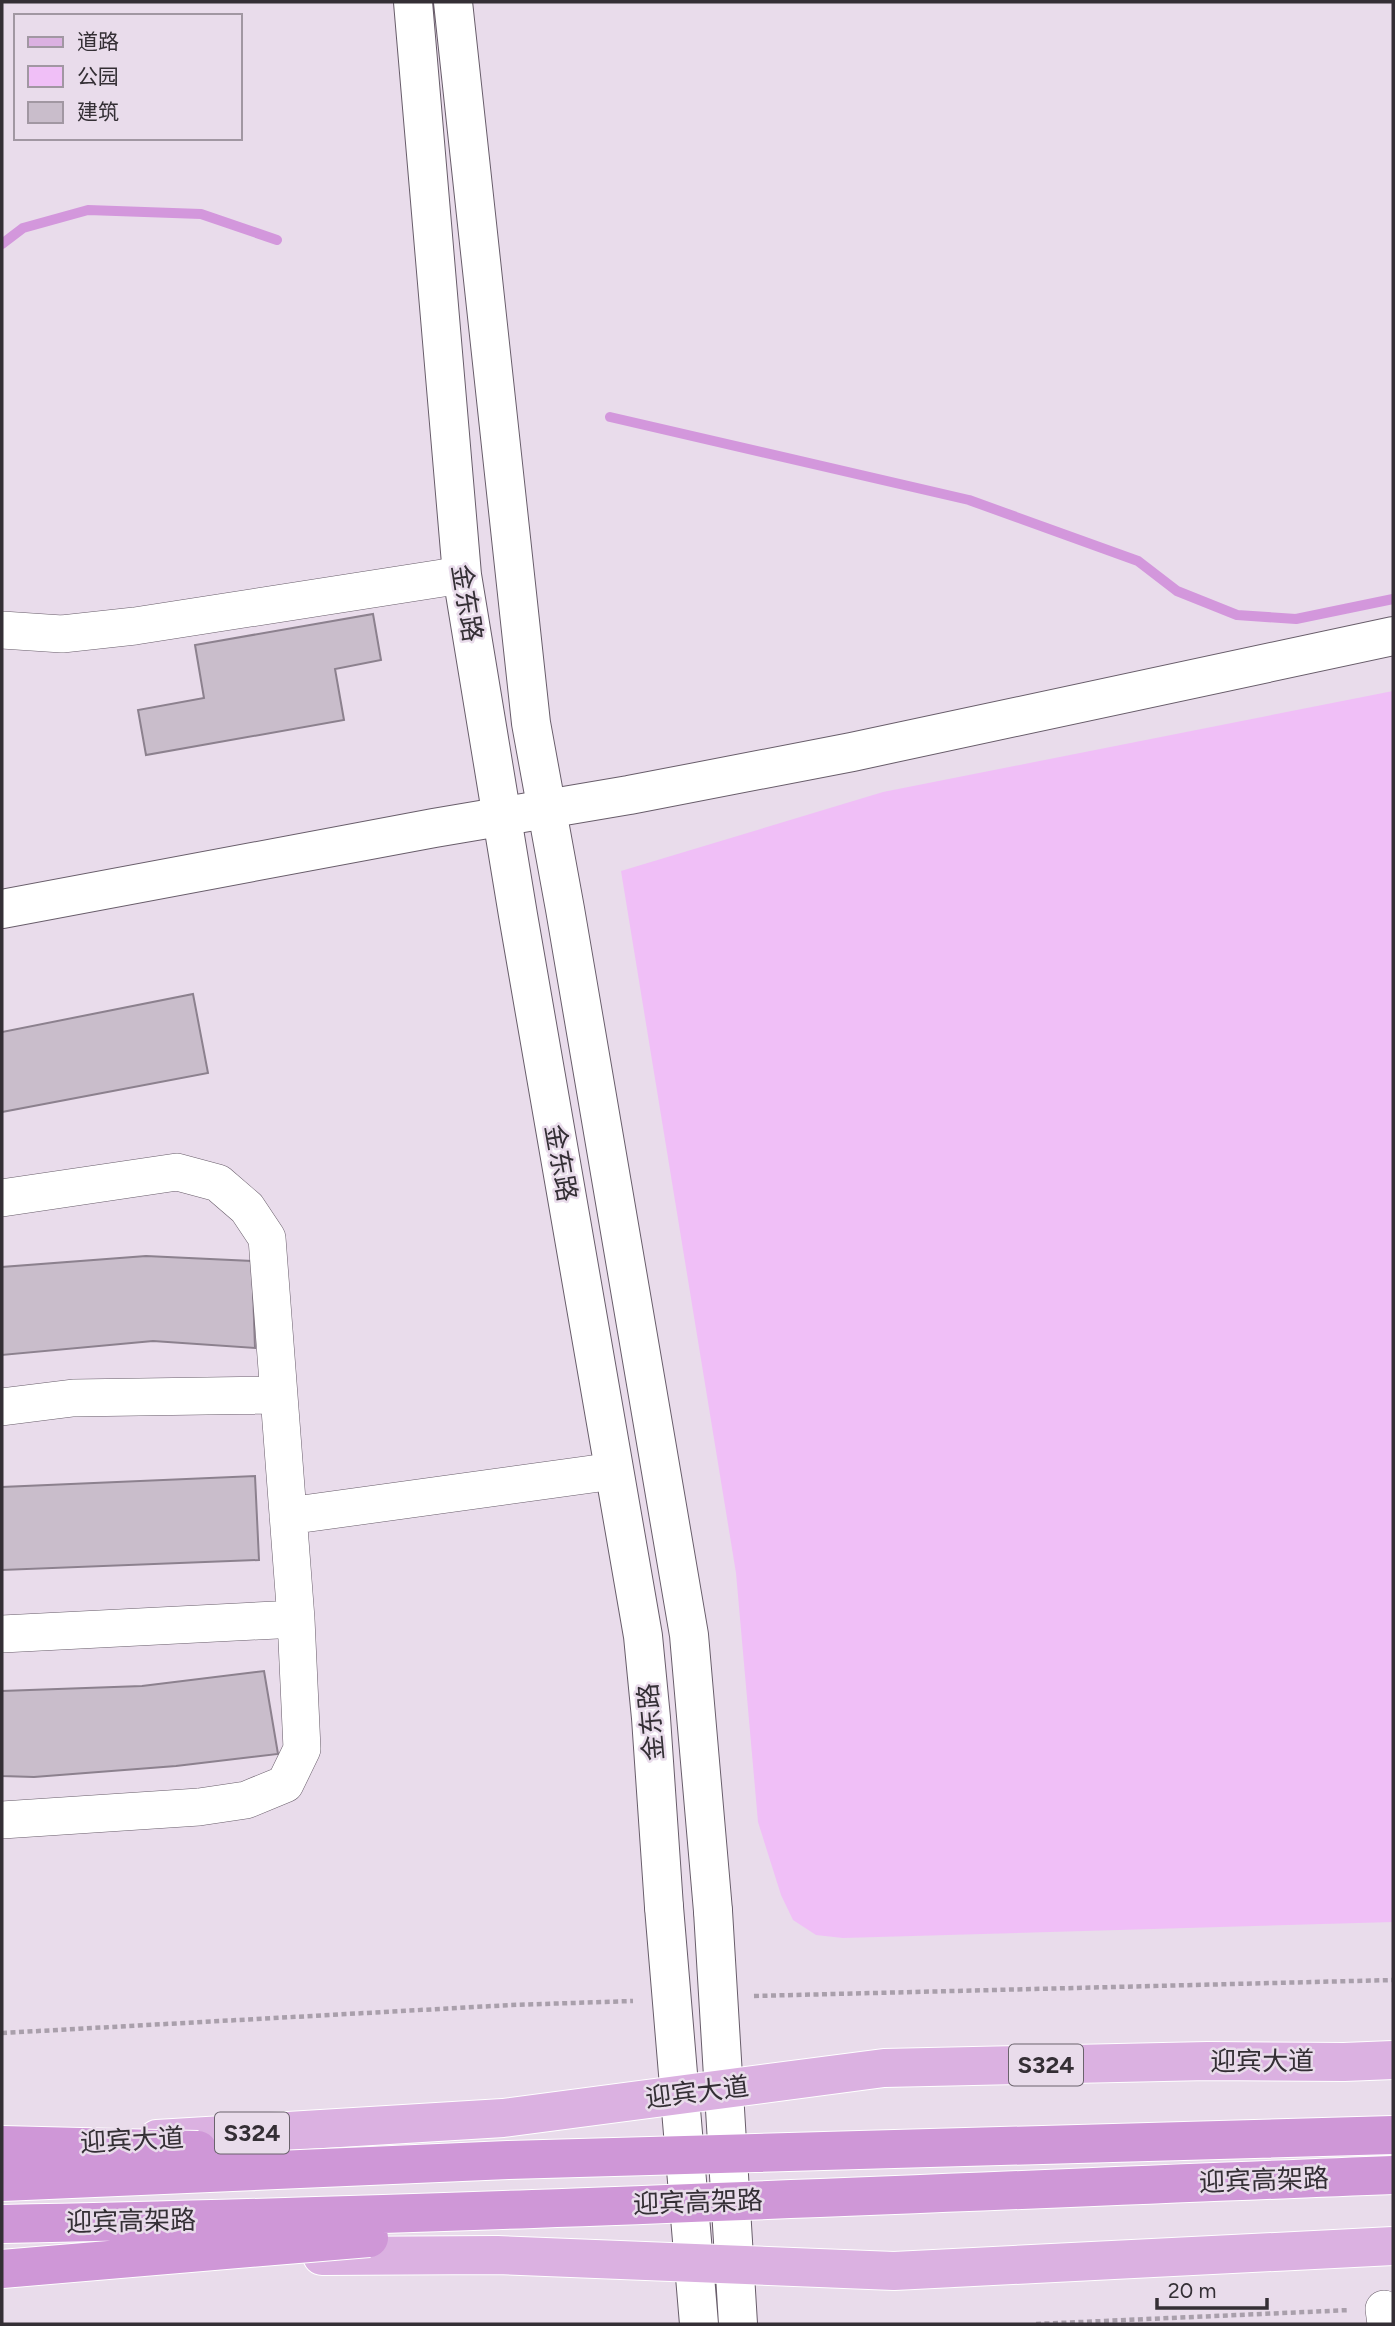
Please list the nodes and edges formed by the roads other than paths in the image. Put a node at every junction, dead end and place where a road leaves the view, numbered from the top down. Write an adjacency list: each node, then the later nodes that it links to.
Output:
1 (413, 2): 3 (main road, 金东路)
2 (453, 2): 6 (main road, 金东路)
3 (462, 575): 4 (street); 7 (main road, 金东路)
4 (2, 631)
5 (1393, 636): 6 (main road)
6 (547, 809): 7 (main road); 18 (main road, 金东路)
7 (502, 817): 8 (main road); 12 (main road, 金东路)
8 (2, 909)
9 (2, 1198): 10 (street)
10 (279, 1395): 11 (street); 13 (street)
11 (2, 1407)
12 (614, 1471): 13 (street); 19 (main road, 金东路)
13 (288, 1516): 14 (street)
14 (296, 1619): 15 (street); 16 (street)
15 (2, 1634)
16 (2, 1820)
17 (1393, 2060): 18 (main road, 迎宾大道 / S324)
18 (723, 2089): 19 (main road, 迎宾大道 / S324); 30 (main road, 金东路)
19 (680, 2095): 21 (main road, 迎宾大道 / S324); 29 (main road, 金东路)
20 (1393, 2135): 22 (highway, 迎宾高架路, bridge)
21 (2, 2147): 22 (highway, bridge)
22 (508, 2160): 24 (highway, 迎宾高架路, bridge)
23 (1393, 2175): 25 (highway, 迎宾高架路, bridge)
24 (2, 2182)
25 (703, 2202): 26 (highway, 迎宾高架路, bridge); 31 (highway, bridge)
26 (2, 2224)
27 (1393, 2246): 30 (main road)
28 (2, 2257): 29 (main road)
29 (694, 2263): 30 (main road); 32 (main road, 金东路)
30 (734, 2265): 33 (main road, 金东路)
31 (2, 2269)
32 (699, 2324)
33 (738, 2324)

